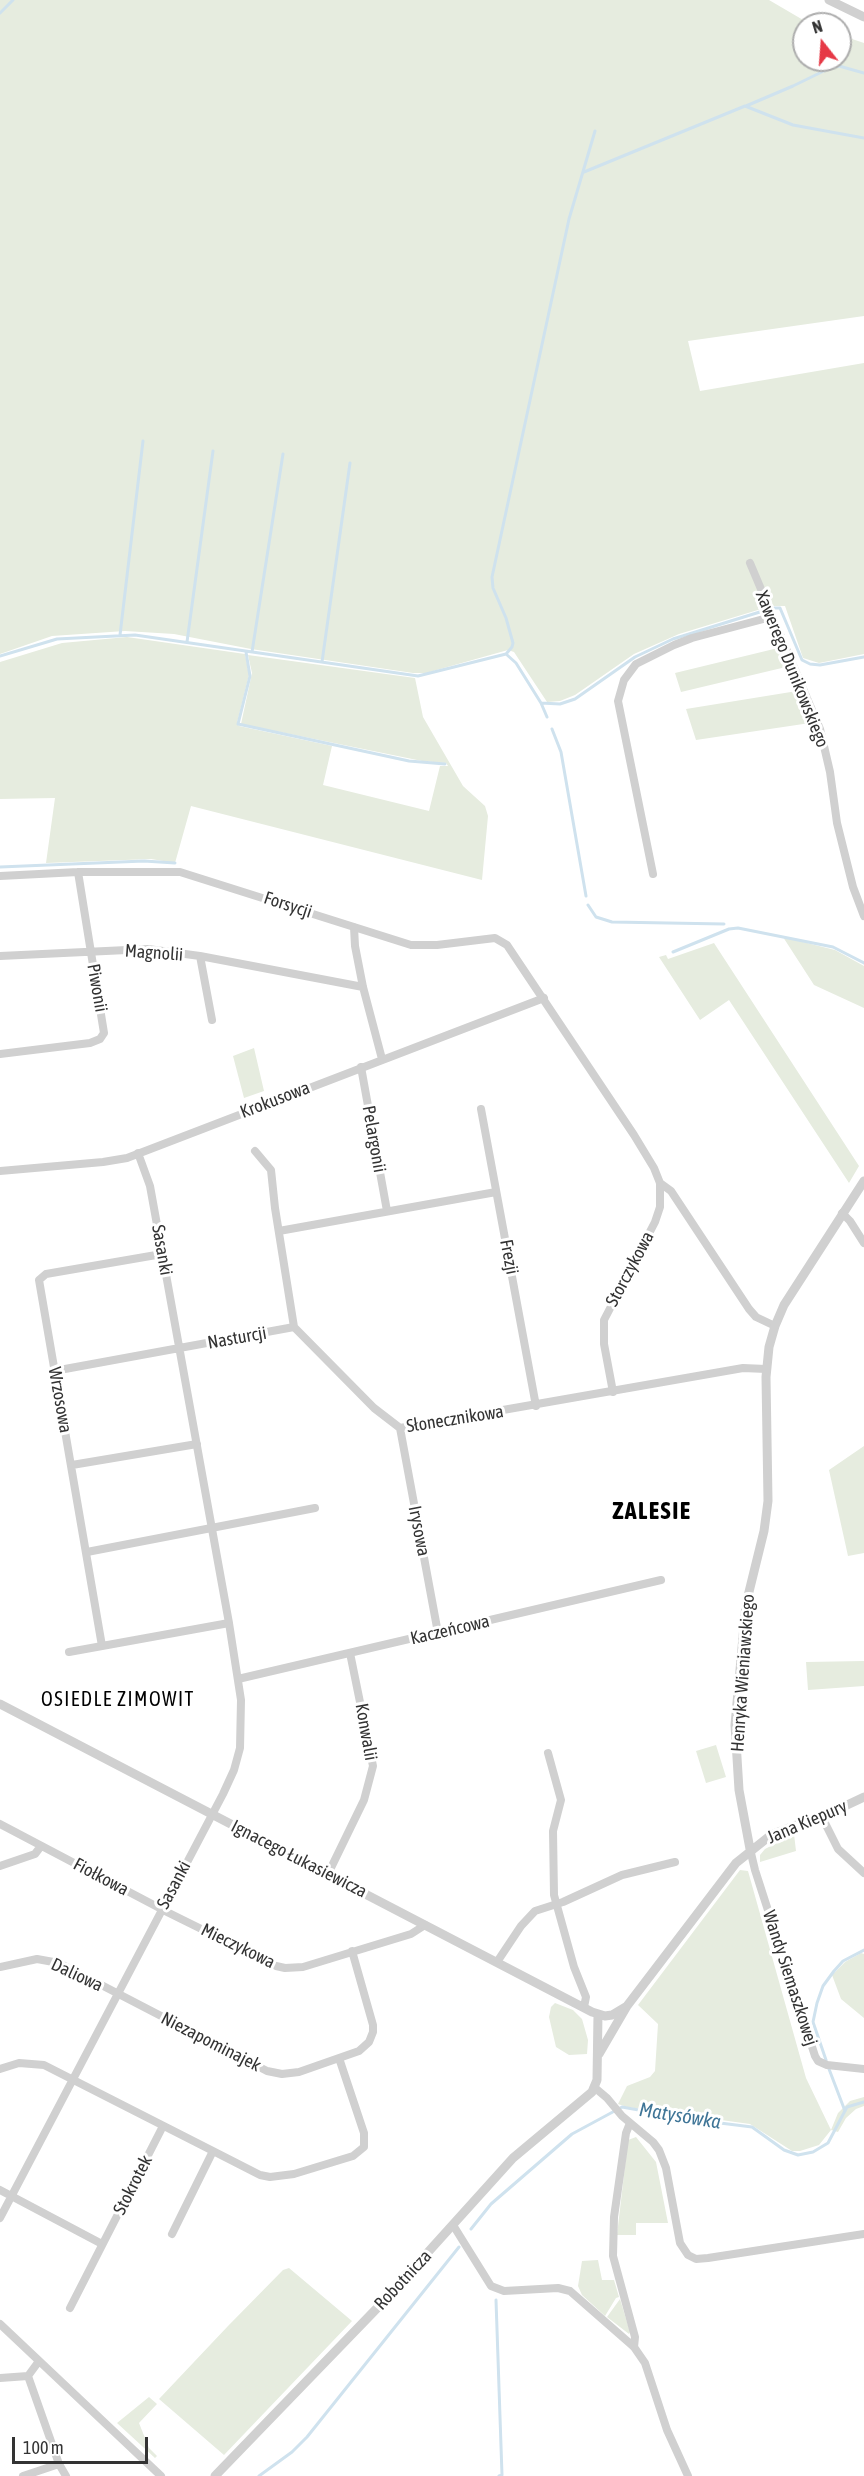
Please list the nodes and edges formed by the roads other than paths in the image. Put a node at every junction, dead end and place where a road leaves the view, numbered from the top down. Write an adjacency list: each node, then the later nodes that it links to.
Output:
1 (829, 0): 2 (street)
2 (864, 17)
3 (750, 563): 4 (street, Xawerego Dunikowskiego)
4 (771, 617): 6 (street); 8 (street, Xawerego Dunikowskiego)
5 (78, 872): 7 (street, Forsycji); 9 (street, Forsycji); 10 (street, Piwonii)
6 (653, 874)
7 (0, 876)
8 (864, 916)
9 (354, 927): 13 (street); 14 (street, Forsycji)
10 (91, 951): 11 (street, Magnolii); 12 (street, Magnolii); 16 (street, Piwonii)
11 (0, 956)
12 (200, 956): 13 (street, Magnolii); 15 (street, Magnolii)
13 (363, 987): 17 (street)
14 (544, 998): 17 (street, Krokusowa); 24 (street, Storczykowa)
15 (212, 1020)
16 (0, 1054)
17 (382, 1059): 18 (street, Krokusowa)
18 (361, 1067): 21 (street, Krokusowa); 26 (street, Pelargonii)
19 (481, 1109): 25 (street, Frezji)
20 (255, 1151): 28 (street)
21 (138, 1153): 22 (street, Krokusowa); 30 (street, Sasanki)
22 (0, 1171)
23 (864, 1181): 27 (street, Henryka Wieniawskiego)
24 (660, 1183): 31 (street, Storczykowa); 36 (street, Storczykowa)
25 (496, 1192): 26 (street); 37 (street, Frezji)
26 (387, 1211): 28 (street)
27 (842, 1213): 29 (street); 31 (street, Henryka Wieniawskiego)
28 (279, 1231): 32 (street)
29 (864, 1243)
30 (162, 1254): 33 (street, Sasanki); 35 (street, Wrzosowa)
31 (775, 1326): 34 (street, Henryka Wieniawskiego)
32 (294, 1327): 33 (street, Nasturcji); 38 (street, Słonecznikowa)
33 (179, 1348): 35 (street); 39 (street, Sasanki)
34 (766, 1369): 36 (street, Słonecznikowa); 58 (street, Henryka Wieniawskiego)
35 (54, 1371): 40 (street, Wrzosowa)
36 (613, 1392): 37 (street, Słonecznikowa)
37 (536, 1406): 38 (street, Słonecznikowa)
38 (400, 1428): 46 (street, Irysowa)
39 (197, 1444): 40 (street); 42 (street, Sasanki)
40 (72, 1466): 43 (street, Wrzosowa)
41 (315, 1508): 42 (street)
42 (212, 1528): 43 (street); 45 (street, Sasanki)
43 (87, 1552): 47 (street, Wrzosowa)
44 (661, 1580): 46 (street, Kaczeńcowa)
45 (229, 1623): 47 (street); 50 (street, Sasanki)
46 (438, 1633): 49 (street, Kaczeńcowa)
47 (102, 1646): 48 (street)
48 (69, 1652)
49 (350, 1653): 50 (street, Kaczeńcowa); 62 (street, Konwalii)
50 (238, 1679): 54 (street, Sasanki)
51 (0, 1704): 54 (street, Ignacego Łukasiewicza)
52 (548, 1753): 63 (street)
53 (864, 1797): 55 (street, Jana Kiepury)
54 (211, 1814): 62 (street, Ignacego Łukasiewicza); 64 (street, Sasanki)
55 (821, 1815): 58 (street, Jana Kiepury); 61 (street)
56 (0, 1824): 57 (street, Fiołkowa)
57 (41, 1846): 60 (street); 64 (street, Fiołkowa)
58 (750, 1849): 70 (street); 76 (street, Wandy Siemaszkowej)
59 (675, 1862): 63 (street)
60 (0, 1866)
61 (864, 1873)
62 (327, 1874): 65 (street, Ignacego Łukasiewicza)
63 (555, 1904): 67 (street); 71 (street)
64 (161, 1909): 66 (street, Mieczykowa); 69 (street, Sasanki)
65 (425, 1925): 66 (street, Mieczykowa); 67 (street, Ignacego Łukasiewicza)
66 (352, 1951): 73 (street)
67 (497, 1962): 71 (street, Ignacego Łukasiewicza)
68 (0, 1966): 69 (street, Daliowa)
69 (117, 1994): 73 (street, Niezapominajek); 77 (street, Sasanki)
70 (627, 2006): 72 (street); 74 (street)
71 (584, 2007): 72 (street, Ignacego Łukasiewicza)
72 (598, 2014): 74 (street)
73 (339, 2058): 81 (street)
74 (597, 2059): 78 (street)
75 (0, 2069): 77 (street)
76 (864, 2069)
77 (73, 2079): 80 (street); 83 (street, Sasanki)
78 (594, 2088): 79 (street); 85 (street, Robotnicza)
79 (630, 2123): 87 (street); 91 (street)
80 (163, 2126): 81 (street); 88 (street, Stokrotek)
81 (213, 2151): 86 (street)
82 (0, 2190): 83 (street)
83 (12, 2195): 84 (street, Sasanki); 88 (street)
84 (0, 2218)
85 (453, 2225): 91 (street); 99 (street, Robotnicza)
86 (172, 2234)
87 (864, 2234)
88 (102, 2244): 89 (street, Stokrotek)
89 (70, 2308)
90 (0, 2324): 92 (street)
91 (634, 2347): 100 (street)
92 (39, 2361): 93 (street); 98 (street)
93 (28, 2376): 94 (street); 95 (street)
94 (0, 2378)
95 (59, 2464): 96 (street); 97 (street)
96 (23, 2476)
97 (66, 2476)
98 (161, 2476)
99 (215, 2476)
100 (688, 2476)

